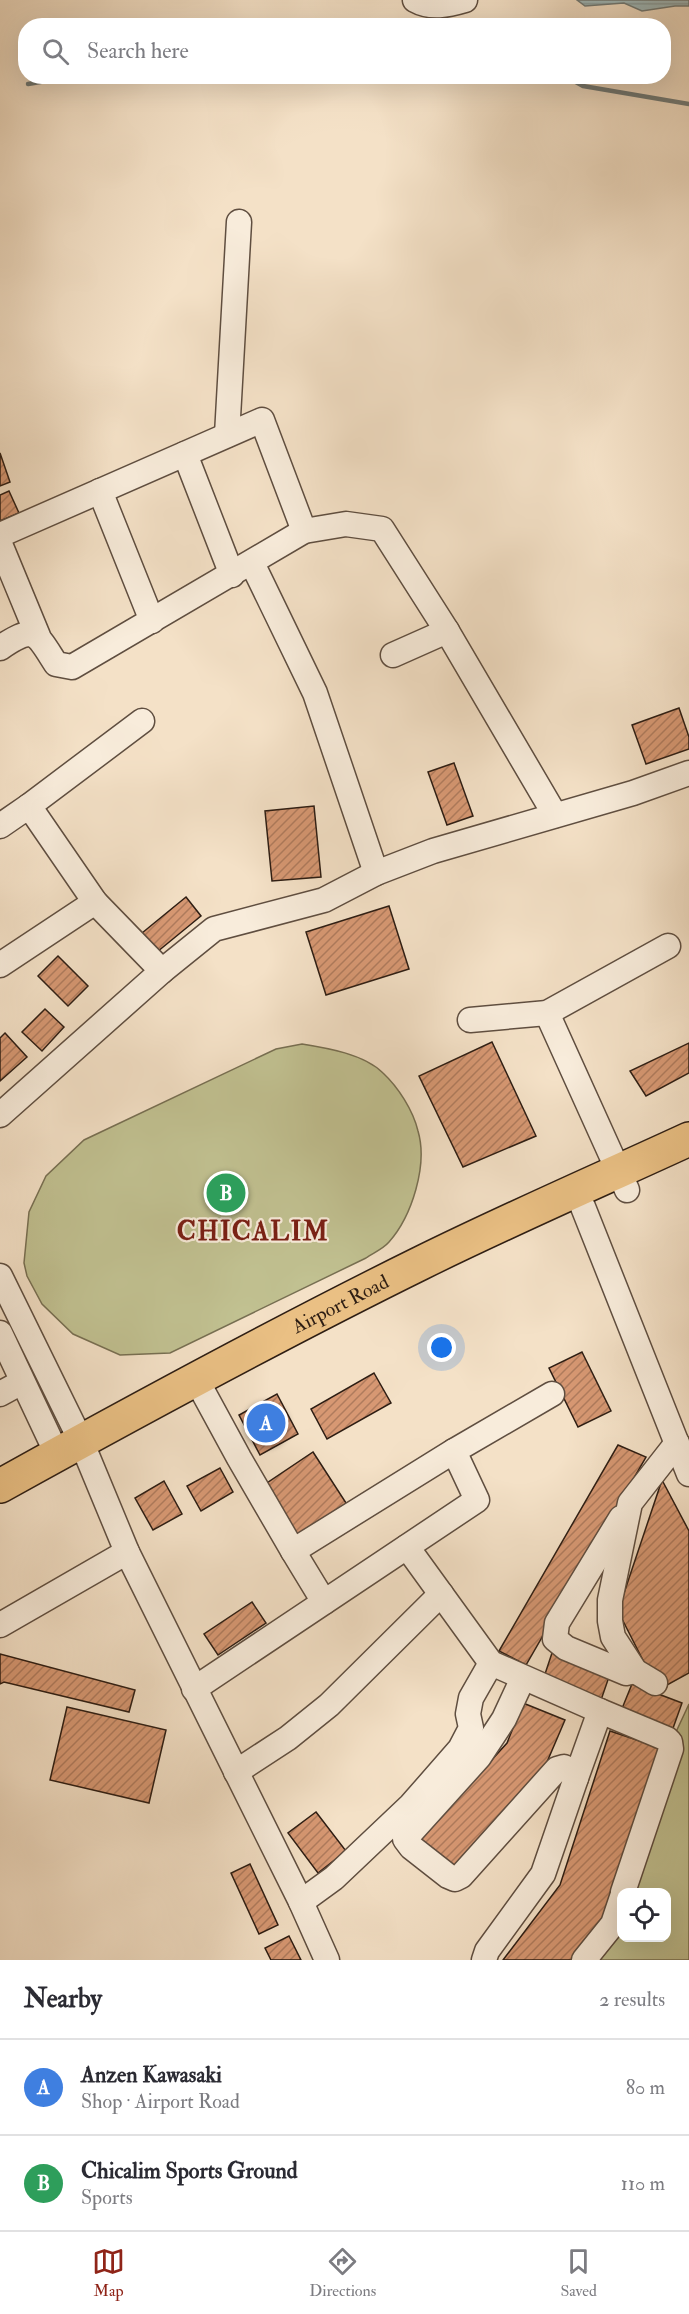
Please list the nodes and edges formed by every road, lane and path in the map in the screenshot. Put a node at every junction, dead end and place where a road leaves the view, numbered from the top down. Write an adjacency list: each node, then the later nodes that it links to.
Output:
1 (415, 0): 2 (street)
2 (465, 0)
3 (239, 222): 4 (street)
4 (227, 435): 5 (street); 7 (street)
5 (185, 454): 6 (street); 10 (street)
6 (100, 491): 8 (street); 11 (street)
7 (304, 531): 10 (street); 12 (street)
8 (0, 535)
9 (0, 544): 13 (street)
10 (242, 569): 11 (street); 21 (street)
11 (152, 621): 13 (street)
12 (447, 631): 15 (street); 19 (street)
13 (38, 636): 14 (street)
14 (0, 648)
15 (393, 655)
16 (142, 721): 18 (street)
17 (689, 773): 19 (street)
18 (29, 806): 20 (street); 22 (street)
19 (555, 815): 21 (street)
20 (0, 826)
21 (376, 873): 25 (street)
22 (95, 902): 24 (street); 25 (street)
23 (668, 946): 26 (street)
24 (0, 965)
25 (162, 972): 28 (street)
26 (547, 1013): 27 (street); 31 (street)
27 (470, 1020)
28 (0, 1115)
29 (689, 1138): 31 (highway, Airport Road)
30 (689, 1161): 31 (highway, Airport Road)
31 (623, 1180): 32 (highway, Airport Road); 41 (highway, Airport Road)
32 (583, 1207): 37 (highway, Airport Road); 40 (street)
33 (0, 1276): 41 (street)
34 (0, 1333): 35 (street)
35 (5, 1350): 36 (street)
36 (22, 1382): 38 (street); 41 (street)
37 (202, 1390): 41 (highway, Airport Road); 48 (street)
38 (0, 1394)
39 (552, 1394): 42 (street)
40 (677, 1443): 43 (street); 46 (street)
41 (74, 1449): 44 (highway, Airport Road); 45 (highway, Airport Road); 49 (street)
42 (454, 1451): 47 (street); 48 (street)
43 (689, 1474)
44 (0, 1486)
45 (0, 1503)
46 (630, 1503): 46 (street)
47 (407, 1547): 50 (street); 51 (street)
48 (293, 1551): 51 (street)
49 (127, 1552): 52 (street); 55 (street)
50 (441, 1594): 53 (street); 57 (street)
51 (324, 1602): 55 (street)
52 (0, 1625)
53 (491, 1664): 54 (street); 60 (street)
54 (523, 1678): 56 (street); 58 (street)
55 (194, 1689): 57 (street)
56 (600, 1711): 58 (street); 59 (street)
57 (236, 1772): 60 (street)
58 (576, 1778): 63 (street)
59 (625, 1888)
60 (301, 1902): 62 (street)
61 (617, 1910): 64 (street)
62 (327, 1960)
63 (484, 1960)
64 (584, 1960)

